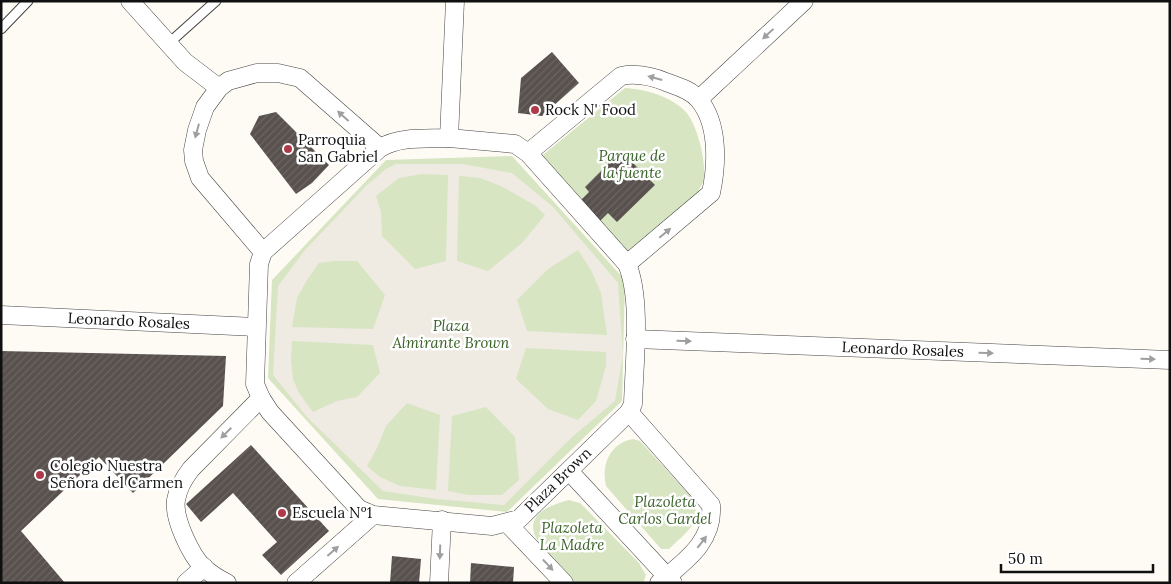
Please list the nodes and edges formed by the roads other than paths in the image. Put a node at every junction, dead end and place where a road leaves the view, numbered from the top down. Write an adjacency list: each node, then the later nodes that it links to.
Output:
1 (28, 1): 6 (lane)
2 (130, 1): 7 (street)
3 (216, 1): 7 (lane)
4 (455, 1): 10 (street)
5 (804, 1): 9 (street, one-way to 9)
6 (1, 28)
7 (168, 44): 8 (street)
8 (218, 88): 11 (street, one-way to 8); 13 (street, one-way to 13)
9 (699, 98): 12 (street, one-way to 12); 14 (street, one-way to 9)
10 (449, 138): 11 (street); 12 (street)
11 (380, 148): 13 (street)
12 (528, 153): 14 (street)
13 (262, 252): 16 (street, Plaza Brown)
14 (628, 264): 17 (street)
15 (1, 315): 16 (street, Leonardo Rosales)
16 (256, 327): 19 (street, Plaza Brown)
17 (635, 339): 18 (street, Leonardo Rosales, one-way to 18); 20 (street)
18 (1170, 360)
19 (261, 398): 22 (street, Plaza Brown); 25 (street, one-way to 25)
20 (629, 412): 21 (street, Plaza Brown); 26 (street, one-way to 20)
21 (569, 471): 24 (street, Plaza Brown); 26 (street)
22 (373, 515): 23 (street, Plaza Brown); 29 (street, one-way to 22)
23 (442, 520): 24 (street, Plaza Brown); 30 (street, one-way to 30)
24 (507, 523): 31 (street, one-way to 31)
25 (204, 567): 27 (street); 28 (street)
26 (666, 581)
27 (186, 583)
28 (227, 583)
29 (296, 583)
30 (439, 583)
31 (564, 583)

